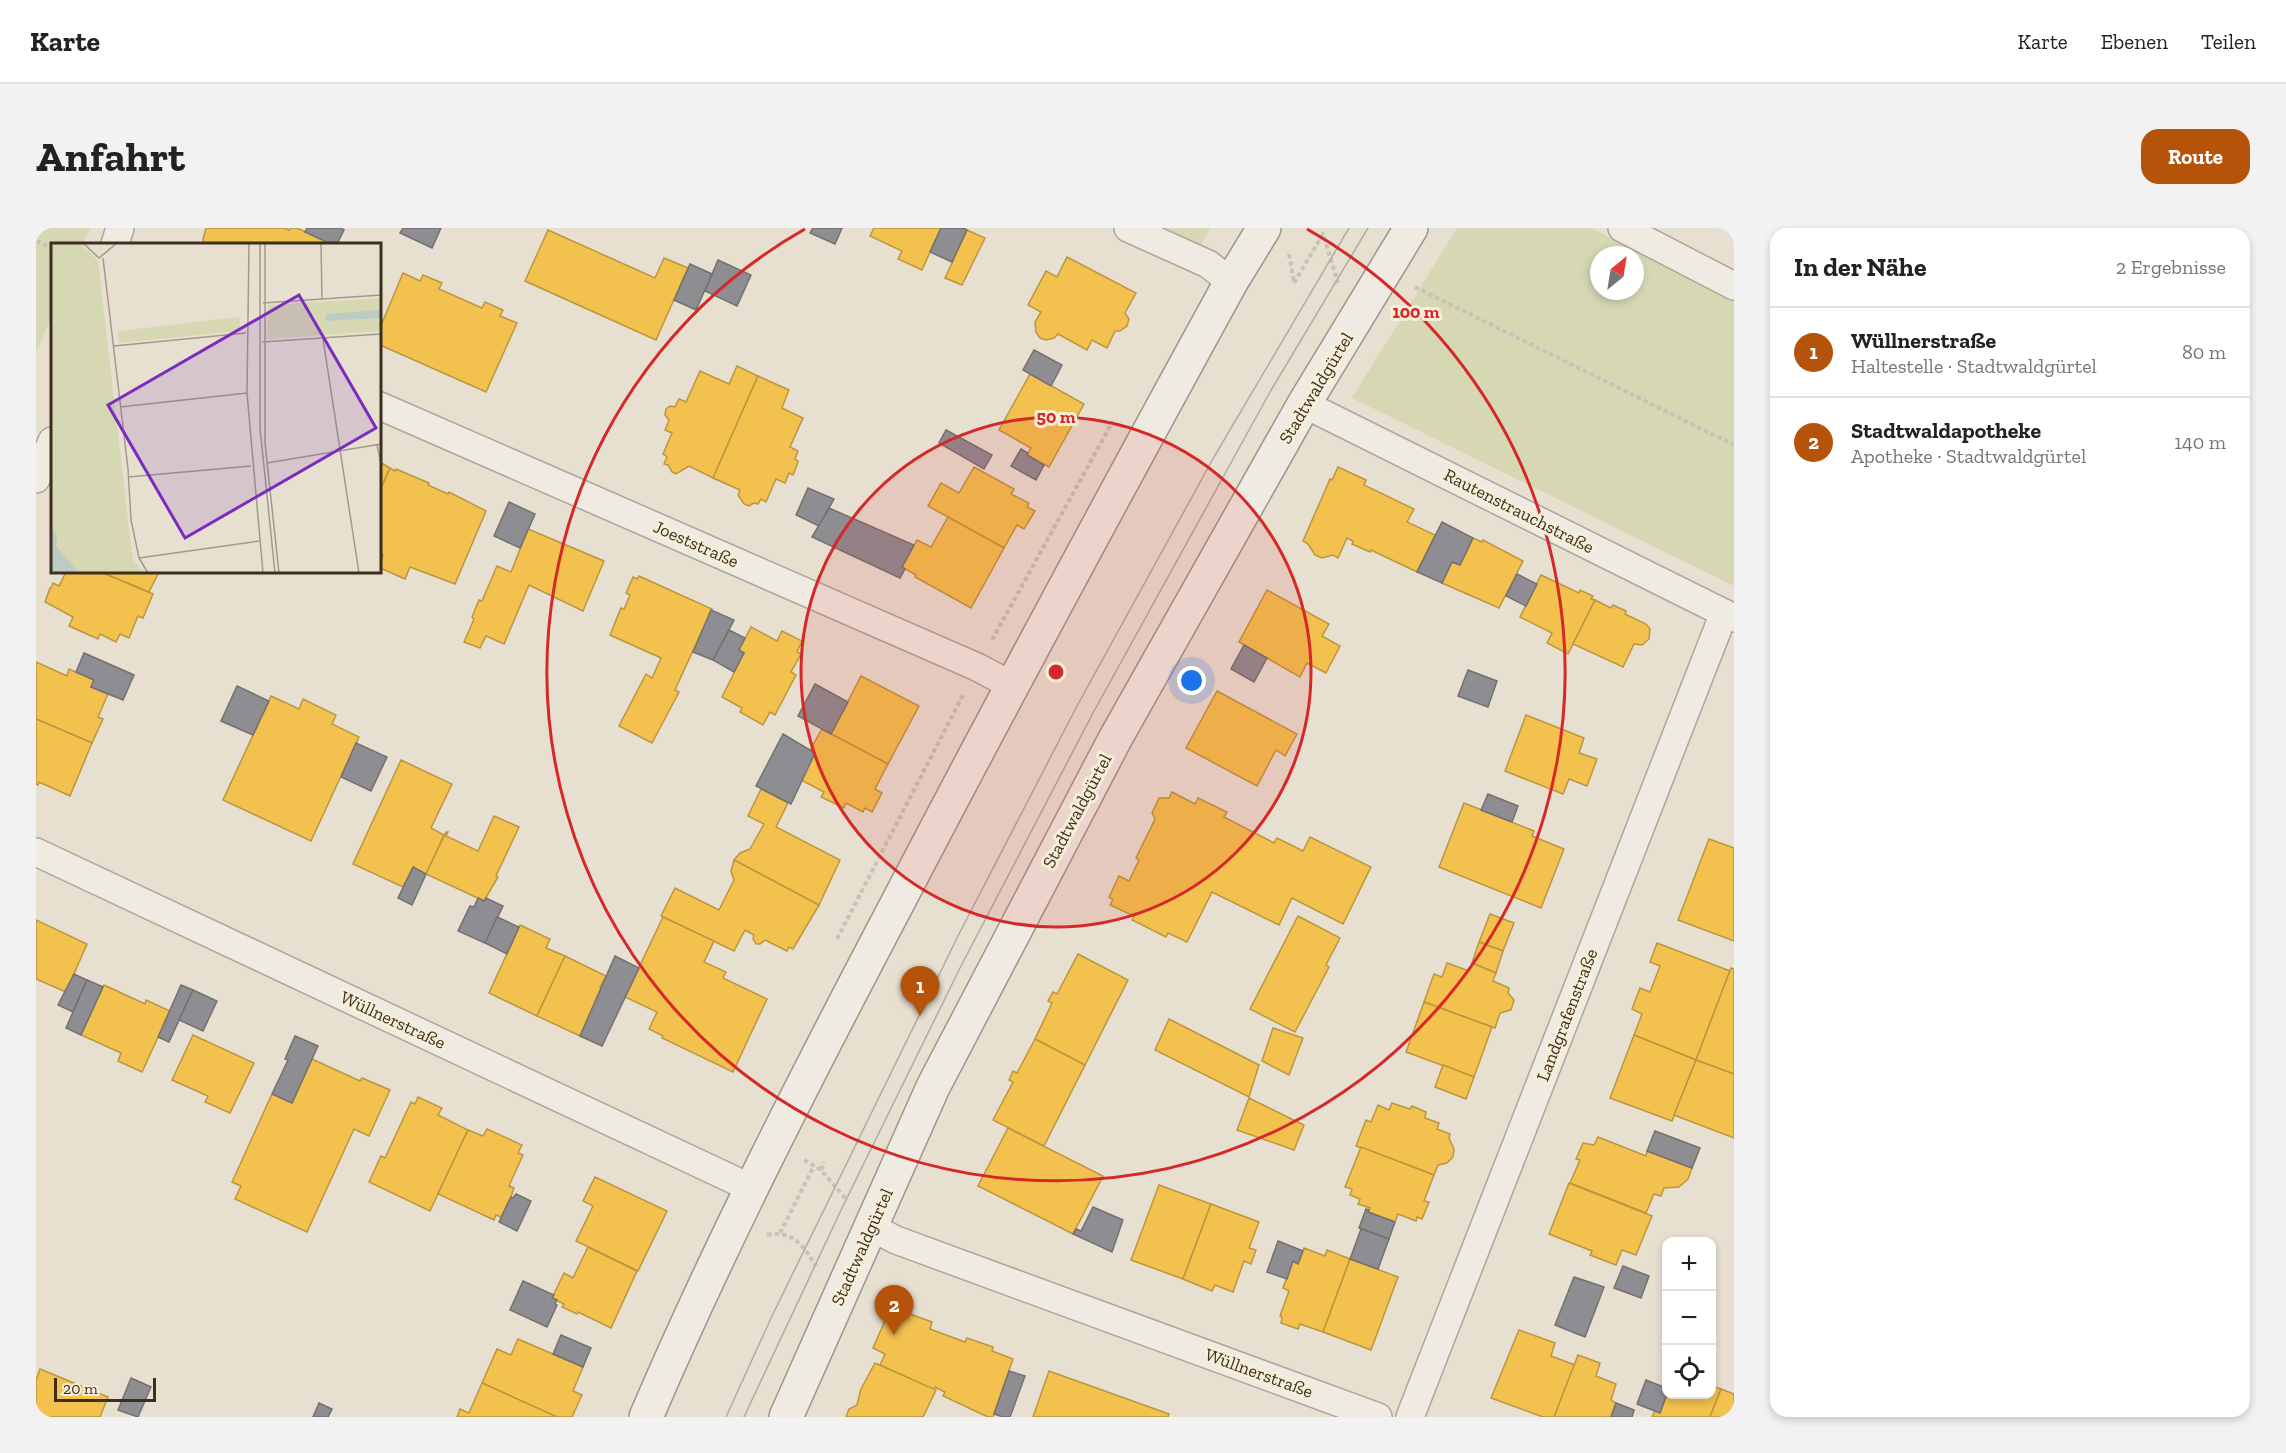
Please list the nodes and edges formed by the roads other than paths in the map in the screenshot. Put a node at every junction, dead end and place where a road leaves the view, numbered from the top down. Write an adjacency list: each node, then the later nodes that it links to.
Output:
1 (120, 228): 6 (street)
2 (1128, 228): 7 (street)
3 (1264, 228): 7 (main road)
4 (1411, 228): 9 (main road, Stadtwaldgürtel)
5 (1622, 228): 8 (street)
6 (115, 243)
7 (1231, 282): 14 (main road)
8 (1734, 286)
9 (1304, 404): 13 (street, Rautenstrauchstraße); 17 (main road, Stadtwaldgürtel)
10 (381, 406): 14 (street, Joeststraße)
11 (51, 443): 12 (street)
12 (36, 479)
13 (1729, 616): 21 (street, Landgrafenstraße)
14 (1011, 685): 16 (main road)
15 (36, 852): 16 (street, Wüllnerstraße)
16 (751, 1188): 18 (main road)
17 (861, 1215): 19 (main road, Stadtwaldgürtel); 20 (street, Wüllnerstraße)
18 (646, 1417)
19 (786, 1417)
20 (1378, 1417)
21 (1410, 1417)

